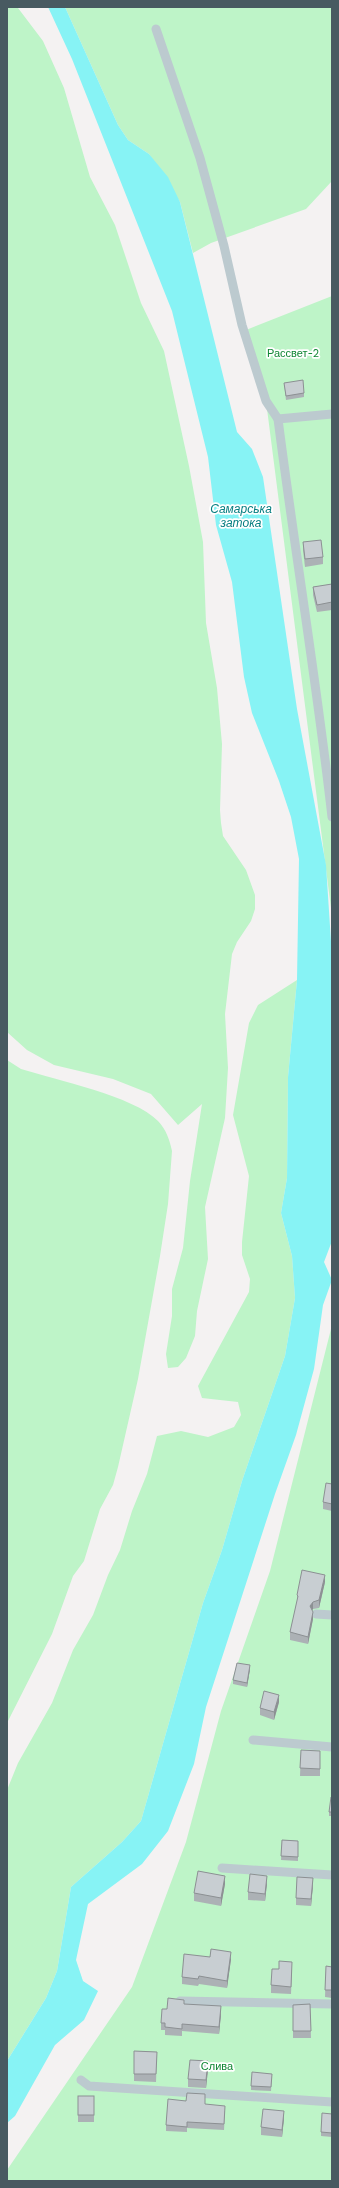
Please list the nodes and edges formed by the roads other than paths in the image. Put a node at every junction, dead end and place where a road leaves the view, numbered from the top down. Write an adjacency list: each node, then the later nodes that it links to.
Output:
1 (156, 29): 3 (lane)
2 (332, 414): 3 (lane)
3 (278, 419): 4 (lane)
4 (332, 817)
5 (316, 1614): 6 (lane)
6 (332, 1615)
7 (253, 1740): 8 (lane)
8 (332, 1747)
9 (222, 1868): 10 (lane)
10 (332, 1875)
11 (180, 2001): 12 (lane)
12 (332, 2004)
13 (81, 2080): 14 (lane)
14 (332, 2102)

